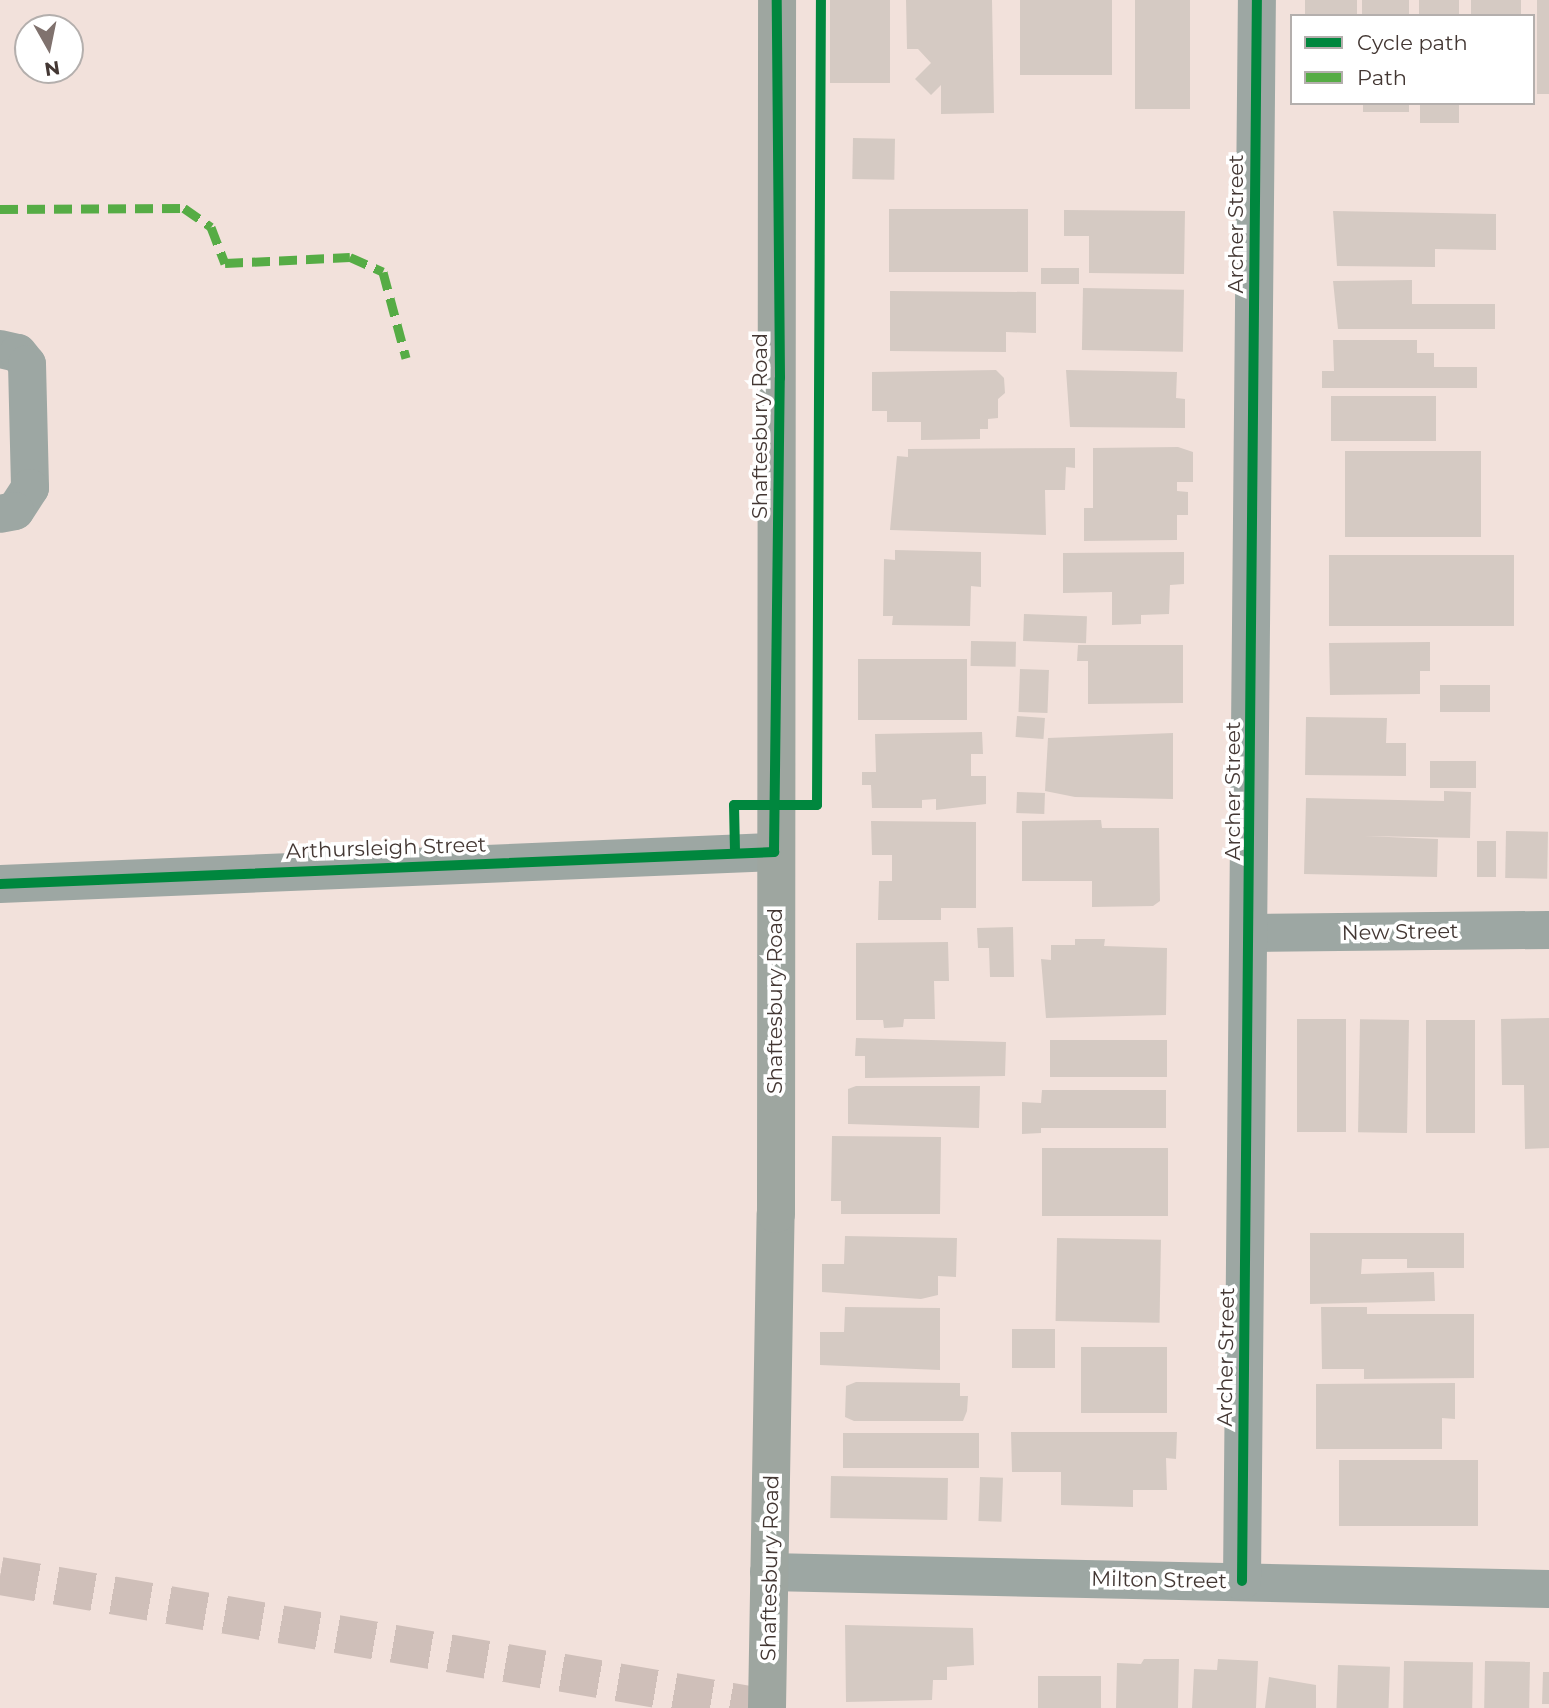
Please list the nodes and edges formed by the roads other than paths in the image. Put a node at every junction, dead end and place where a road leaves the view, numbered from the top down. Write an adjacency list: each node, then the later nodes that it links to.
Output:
1 (777, 0): 5 (main road, Shaftesbury Road)
2 (1257, 0): 8 (street, Archer Street)
3 (0, 349): 4 (street)
4 (0, 514)
5 (774, 852): 6 (street, Arthursleigh Street); 9 (main road, Shaftesbury Road)
6 (0, 884)
7 (1549, 930): 8 (street, New Street)
8 (1251, 933): 10 (street, Archer Street)
9 (769, 1572): 10 (street, Milton Street); 12 (main road, Shaftesbury Road)
10 (1242, 1581): 11 (street, Milton Street)
11 (1549, 1589)
12 (768, 1708)

